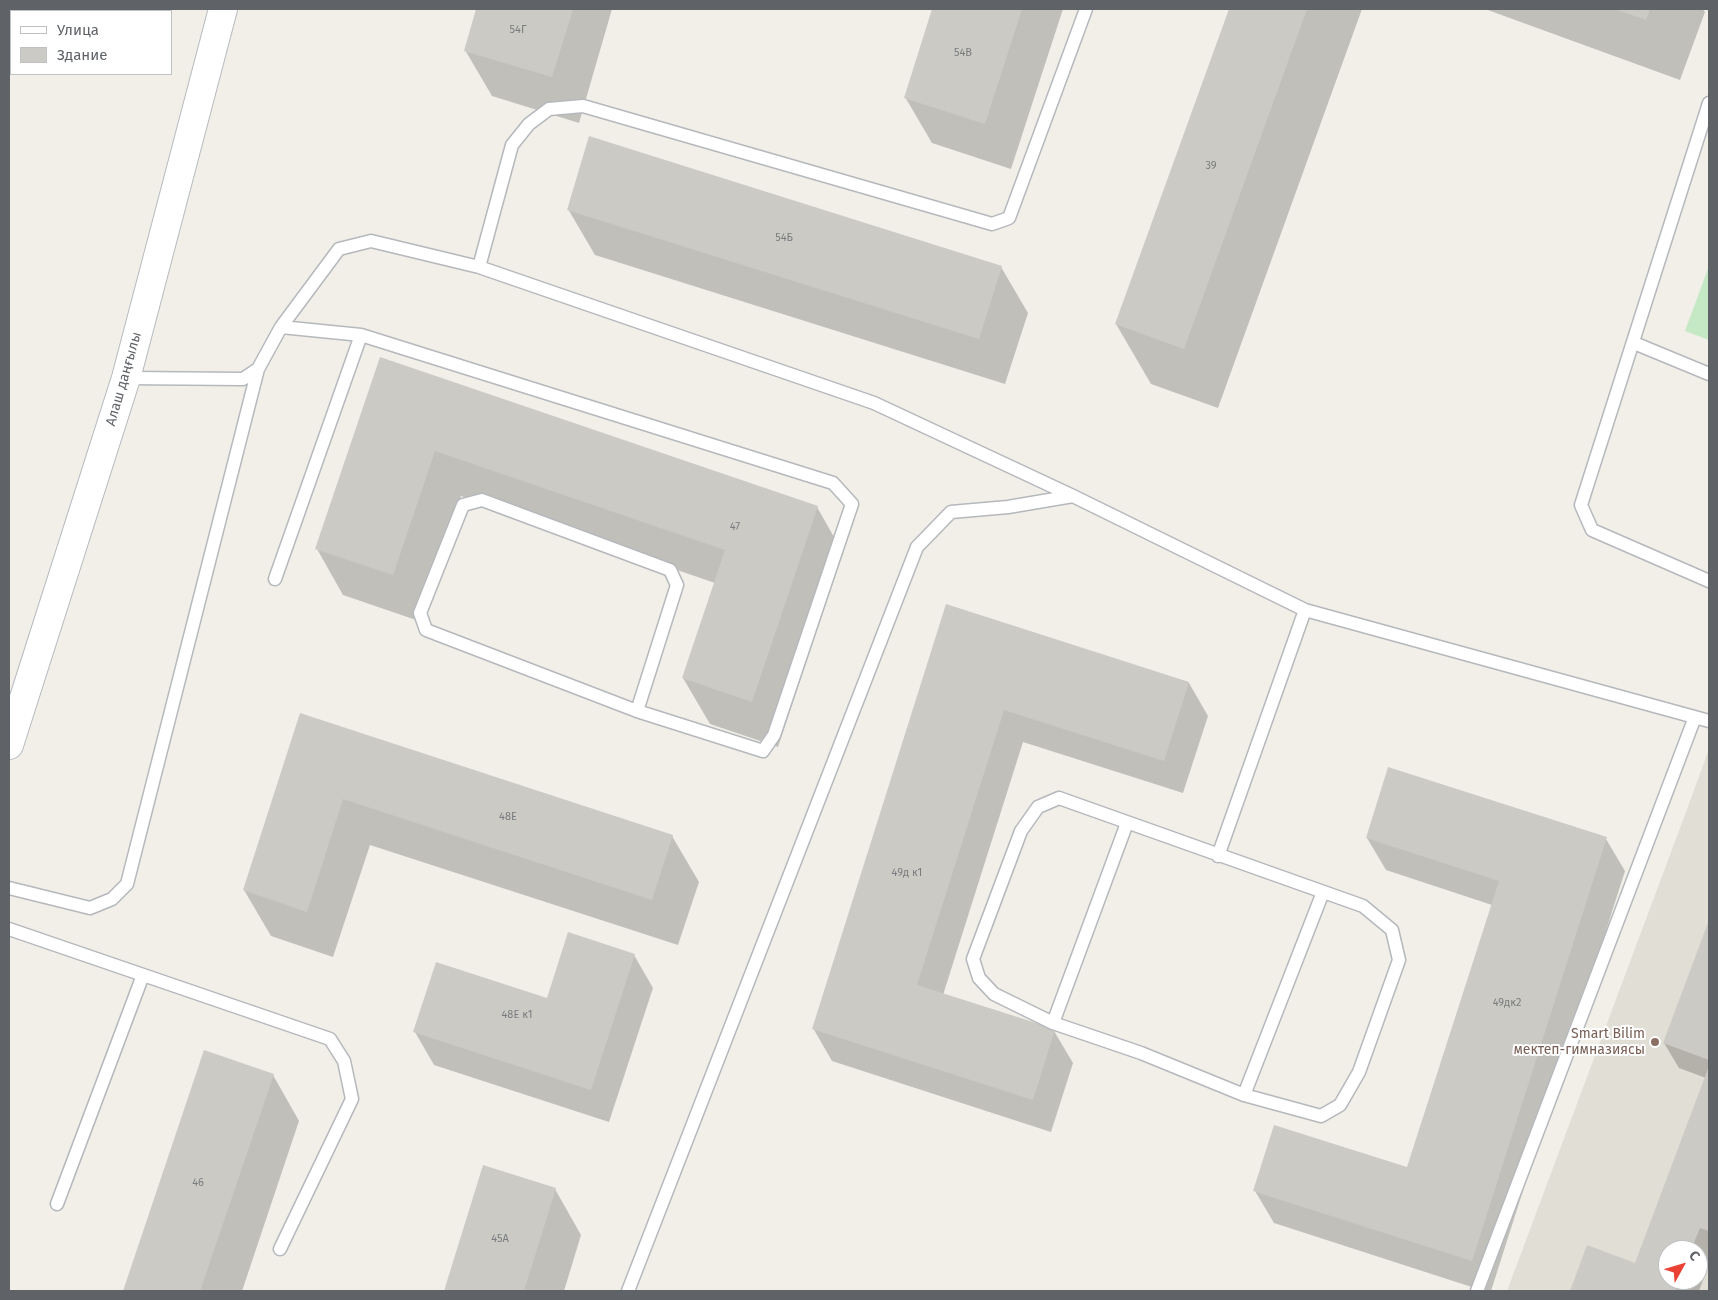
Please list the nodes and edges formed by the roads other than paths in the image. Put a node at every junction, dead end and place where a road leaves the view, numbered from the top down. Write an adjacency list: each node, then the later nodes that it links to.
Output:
1 (223, 9): 10 (main road, Алаш даңғылы)
2 (1086, 9): 4 (lane)
3 (1709, 103): 7 (lane)
4 (479, 267): 5 (lane); 11 (lane)
5 (281, 327): 6 (lane); 8 (lane)
6 (361, 335): 12 (lane); 15 (lane)
7 (1634, 343): 9 (lane); 13 (lane)
8 (258, 369): 10 (lane); 21 (lane)
9 (1709, 374)
10 (126, 378): 18 (main road, Алаш даңғылы)
11 (1073, 496): 14 (lane); 29 (lane)
12 (275, 578)
13 (1709, 581)
14 (1305, 610): 16 (lane); 20 (lane)
15 (637, 711): 15 (lane)
16 (1695, 717): 17 (lane); 30 (lane)
17 (1709, 721)
18 (9, 745)
19 (1127, 823): 20 (lane); 25 (lane); 25 (lane)
20 (1218, 856): 22 (lane)
21 (9, 888)
22 (1322, 892): 26 (lane); 26 (lane)
23 (9, 929): 24 (lane)
24 (143, 975): 27 (lane); 28 (lane)
25 (1053, 1023): 26 (lane)
26 (1244, 1095)
27 (57, 1204)
28 (280, 1249)
29 (628, 1291)
30 (1477, 1291)

